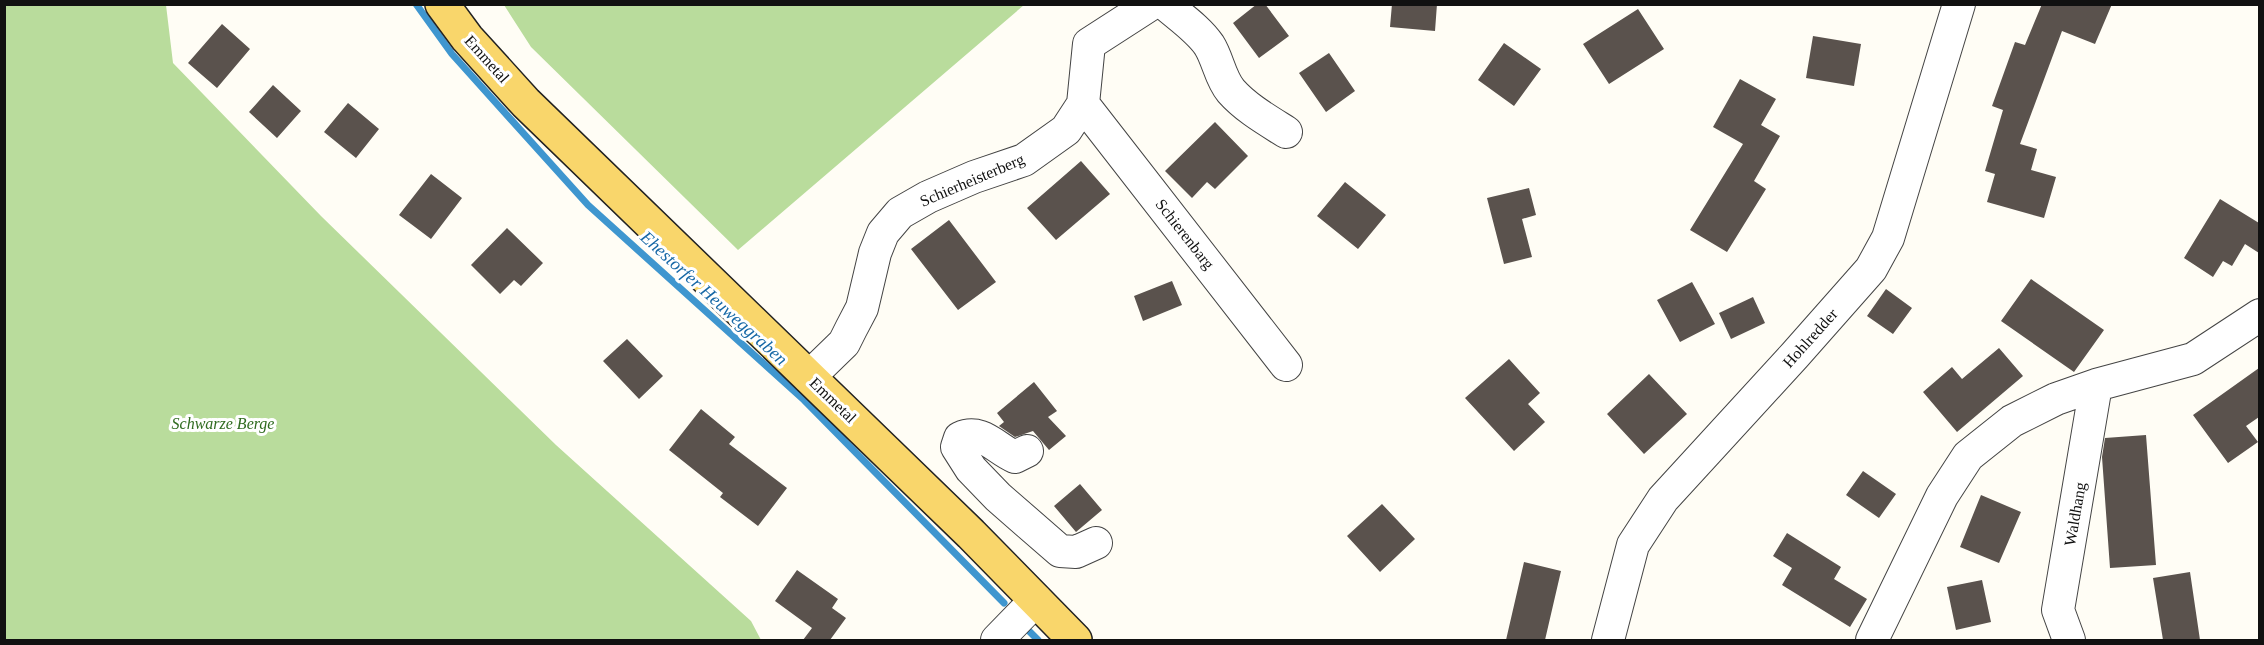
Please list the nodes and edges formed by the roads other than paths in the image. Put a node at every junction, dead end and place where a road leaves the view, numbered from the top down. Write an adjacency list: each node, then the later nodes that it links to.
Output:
1 (442, 4): 9 (main road, Emmetal)
2 (1151, 4): 5 (street, Schierheisterberg)
3 (1165, 4): 6 (street)
4 (1959, 4): 18 (street, Hohlredder)
5 (1083, 104): 8 (street, Schierenbarg); 9 (street, Schierheisterberg)
6 (1286, 132)
7 (2259, 315): 10 (street)
8 (1286, 365)
9 (809, 376): 13 (main road, Emmetal)
10 (2096, 385): 19 (street); 20 (street, Waldhang)
11 (1027, 451): 12 (street)
12 (998, 497): 13 (street); 14 (street)
13 (963, 526): 15 (main road, Emmetal)
14 (1096, 543)
15 (1036, 600): 16 (street); 17 (main road, Emmetal)
16 (997, 640)
17 (1076, 640)
18 (1608, 640)
19 (1872, 640)
20 (2069, 640)

